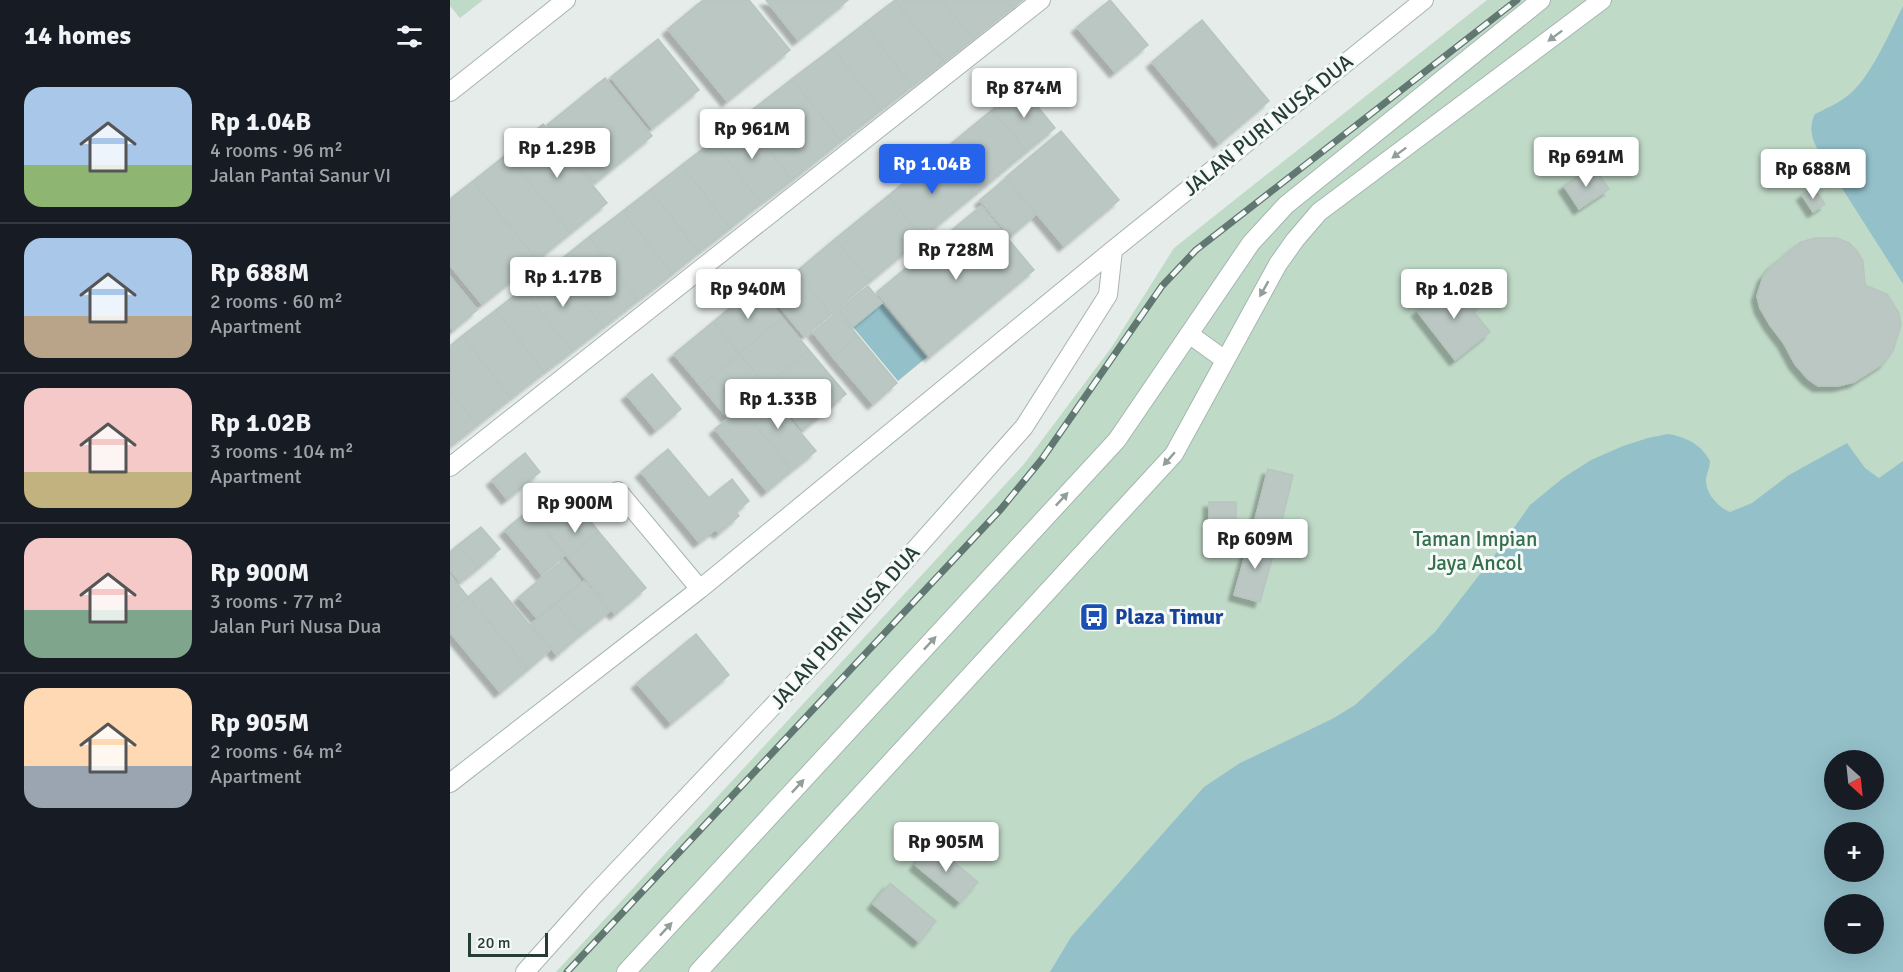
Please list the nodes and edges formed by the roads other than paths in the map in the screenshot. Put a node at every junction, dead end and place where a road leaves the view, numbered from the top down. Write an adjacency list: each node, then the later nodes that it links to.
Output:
1 (566, 0): 6 (street)
2 (1041, 0): 10 (street)
3 (1424, 0): 7 (street, JALAN PURI NUSA DUA)
4 (1541, 0): 8 (street)
5 (1602, 0): 9 (street, one-way to 9)
6 (450, 92)
7 (1113, 250): 12 (street, JALAN PURI NUSA DUA); 14 (street, JALAN PURI NUSA DUA)
8 (1189, 334): 9 (street); 15 (street, one-way to 8)
9 (1225, 360): 16 (street, one-way to 16)
10 (450, 468)
11 (618, 491): 12 (street)
12 (700, 589): 13 (street, JALAN PURI NUSA DUA)
13 (450, 783)
14 (525, 972)
15 (626, 972)
16 (698, 972)

